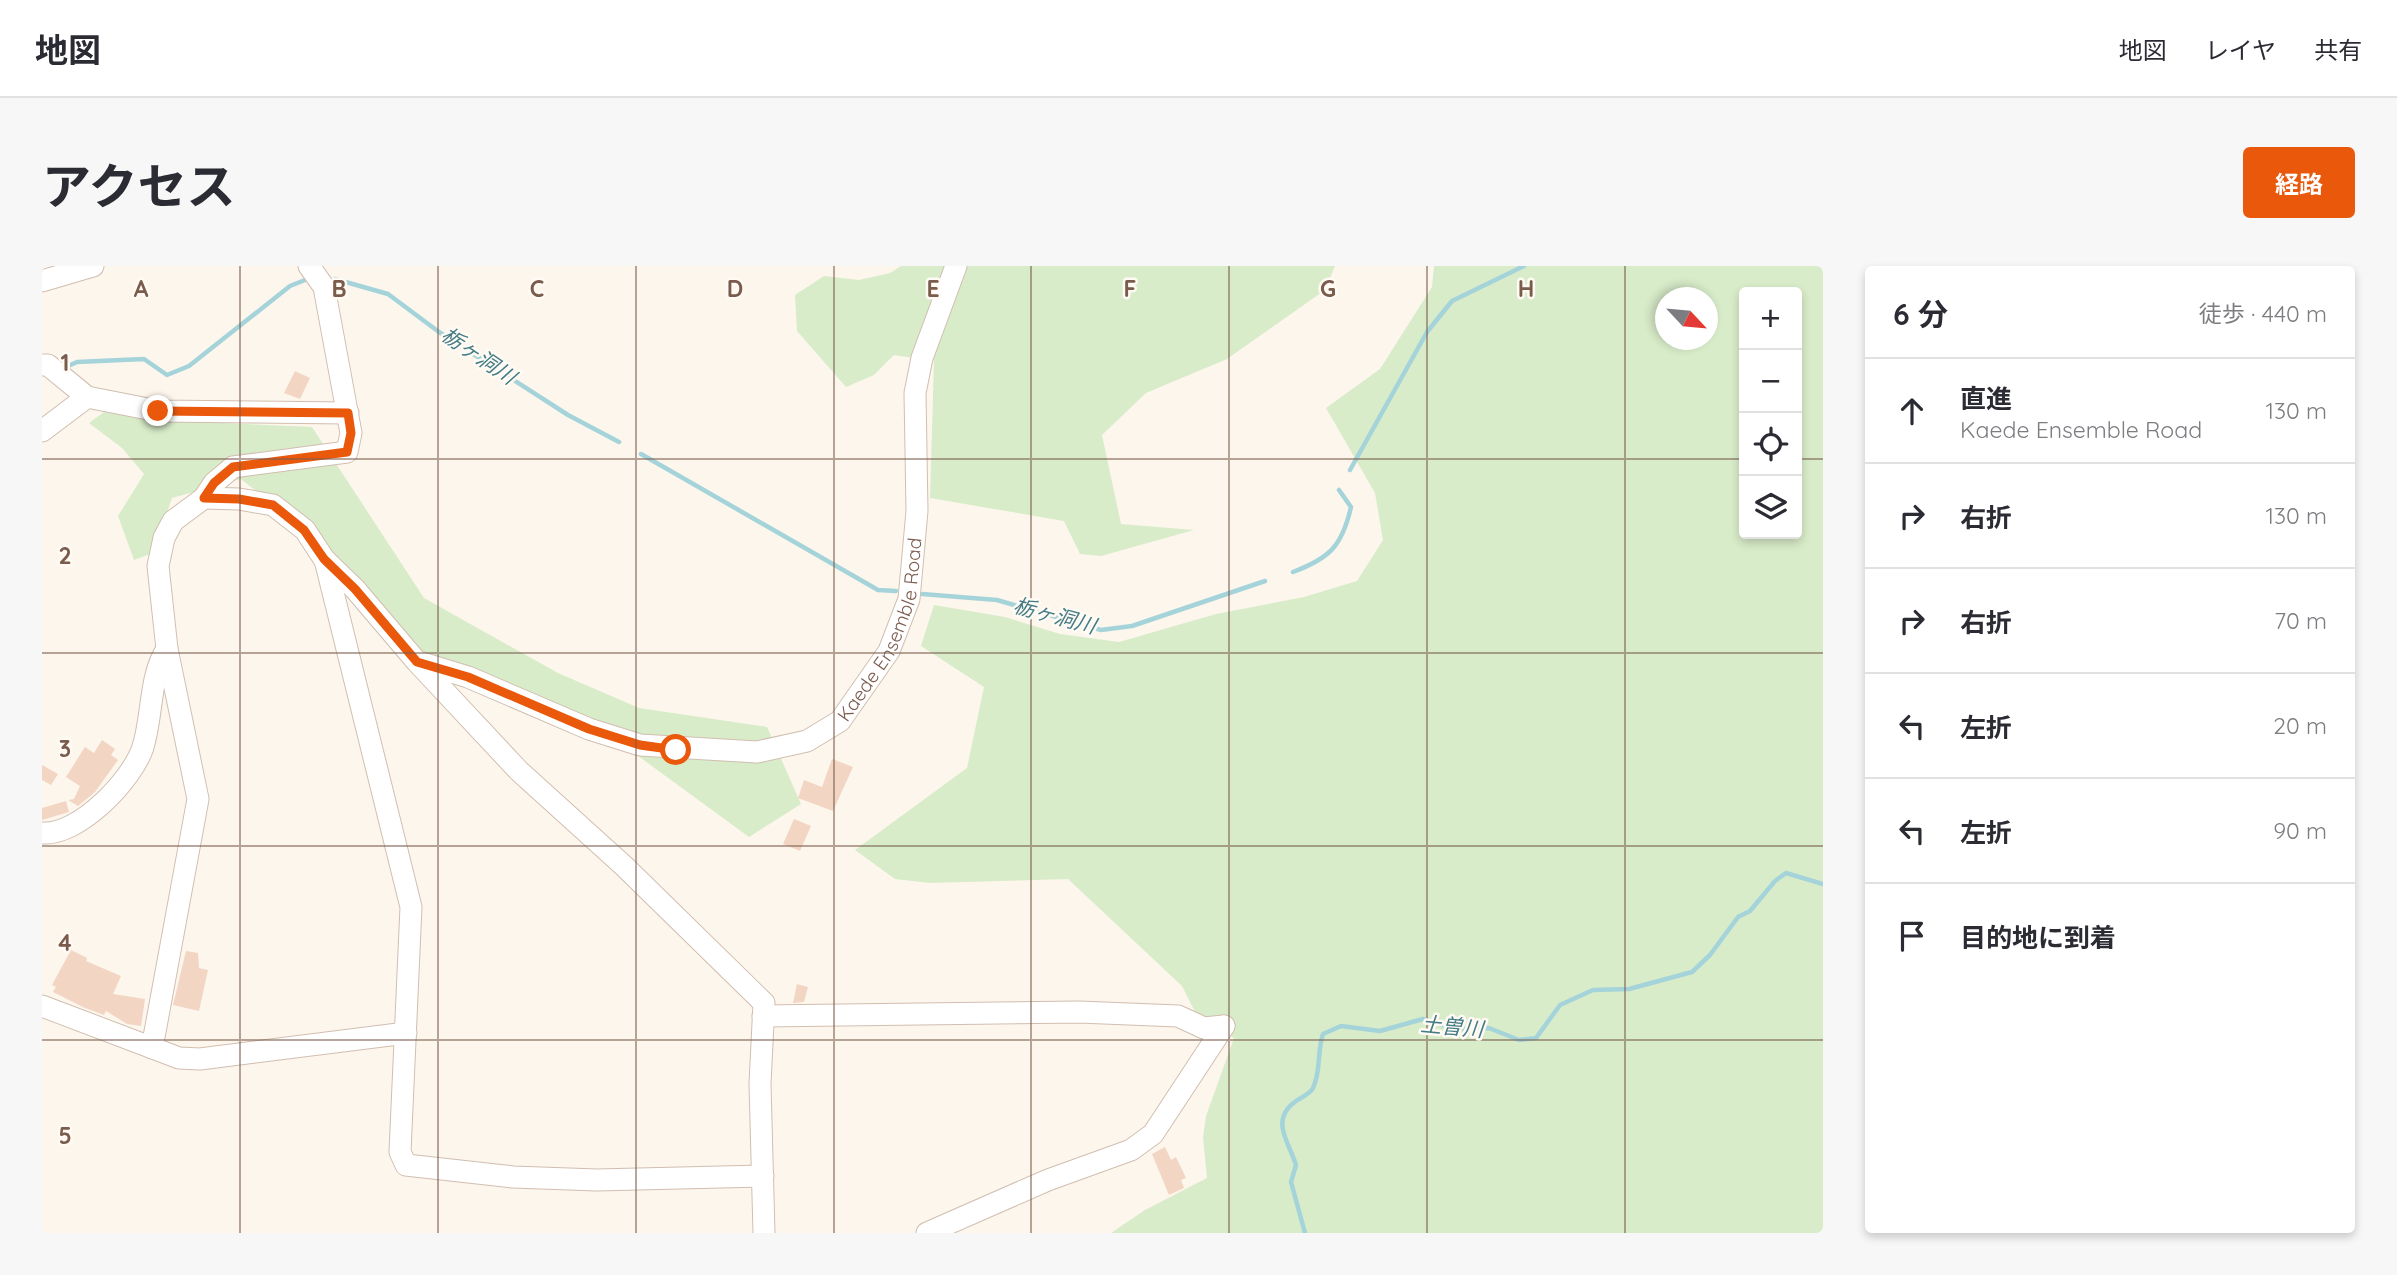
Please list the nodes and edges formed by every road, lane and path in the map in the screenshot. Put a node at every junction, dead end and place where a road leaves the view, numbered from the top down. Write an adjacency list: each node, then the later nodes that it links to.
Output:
1 (93, 266): 4 (street)
2 (309, 266): 7 (street)
3 (956, 266): 12 (street, Kaede Ensemble Road)
4 (42, 281)
5 (42, 365): 6 (street)
6 (87, 397): 7 (street); 8 (street)
7 (348, 413): 9 (street)
8 (42, 431)
9 (204, 498): 10 (street); 11 (street)
10 (324, 559): 12 (street); 16 (street)
11 (167, 649): 13 (street); 17 (street)
12 (417, 662): 15 (street)
13 (42, 833)
14 (42, 1006): 17 (street)
15 (764, 1016): 18 (street); 20 (street)
16 (406, 1033): 17 (street); 18 (street)
17 (152, 1048)
18 (763, 1176): 19 (street)
19 (764, 1233)
20 (927, 1233)

